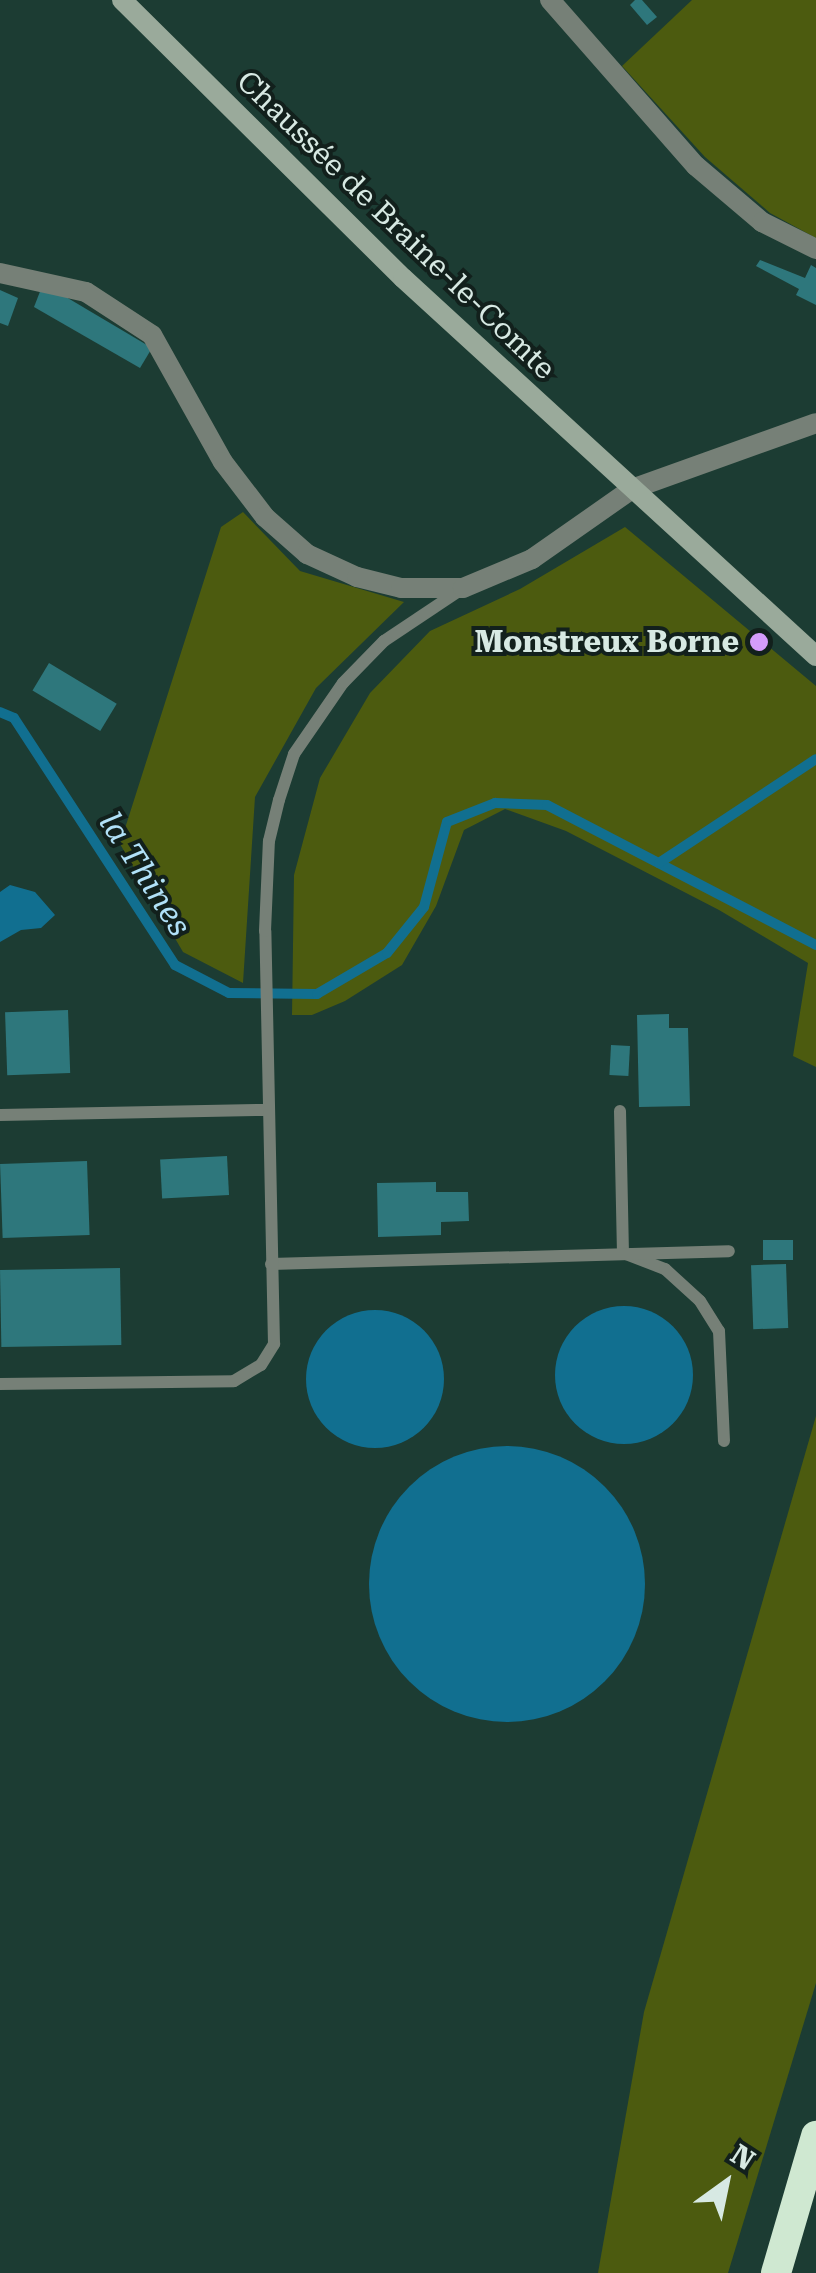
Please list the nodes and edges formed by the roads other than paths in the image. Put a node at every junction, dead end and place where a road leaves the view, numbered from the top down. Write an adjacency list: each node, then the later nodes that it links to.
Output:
1 (122, 0): 6 (main road, Chaussée de Braine-le-Comte)
2 (550, 0): 3 (street)
3 (816, 249)
4 (0, 273): 7 (street)
5 (816, 422): 6 (street)
6 (632, 489): 7 (street); 8 (main road, Chaussée de Braine-le-Comte)
7 (462, 588): 9 (lane)
8 (816, 656)
9 (266, 1110): 11 (lane); 14 (lane)
10 (620, 1112): 13 (lane)
11 (0, 1116)
12 (729, 1250): 13 (lane)
13 (622, 1254): 14 (lane); 16 (lane)
14 (271, 1264): 15 (lane)
15 (0, 1384)
16 (724, 1440)
17 (816, 2136): 18 (highway)
18 (776, 2273)

